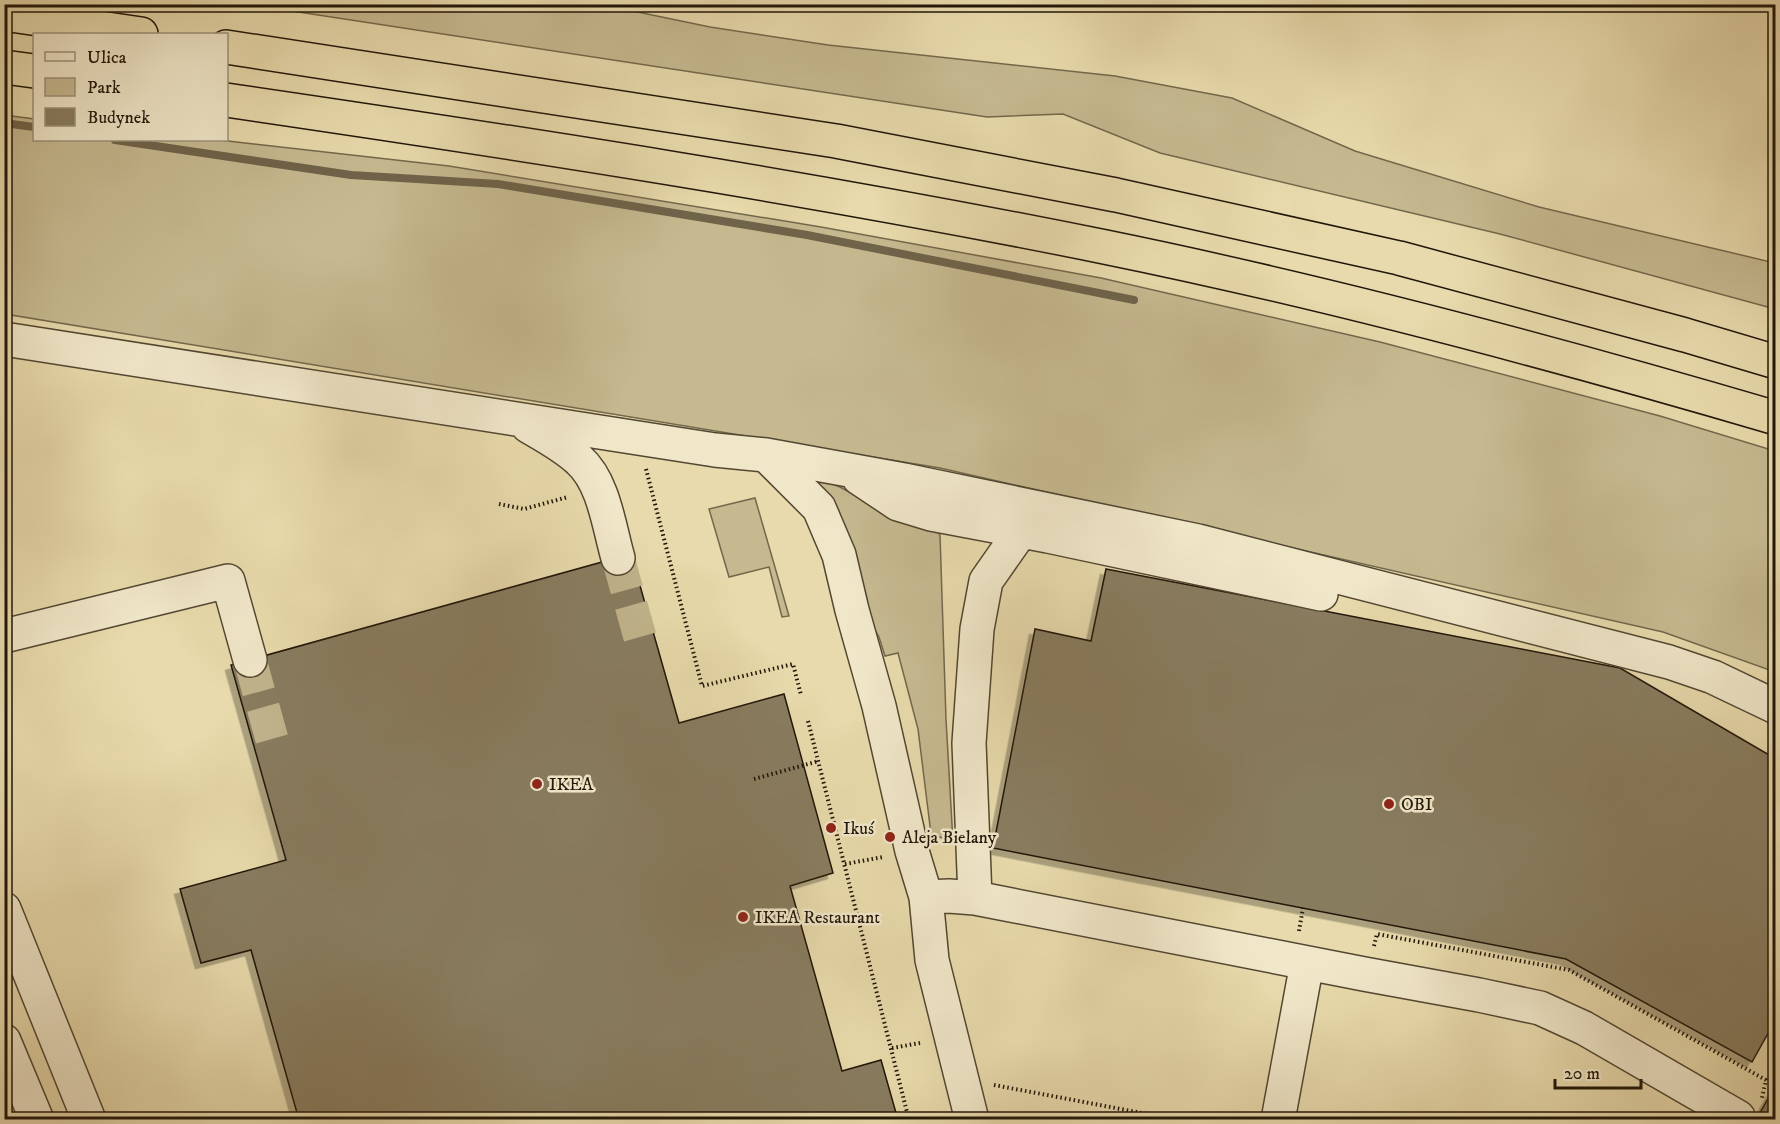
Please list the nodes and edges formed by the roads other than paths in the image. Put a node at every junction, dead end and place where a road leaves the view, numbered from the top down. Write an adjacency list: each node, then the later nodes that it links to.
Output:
1 (4, 14): 2 (highway)
2 (134, 33)
3 (228, 47): 8 (highway)
4 (4, 67): 5 (highway)
5 (33, 71)
6 (228, 100): 10 (highway)
7 (4, 339): 9 (street)
8 (1776, 362)
9 (517, 418): 11 (street); 14 (street)
10 (1776, 418)
11 (766, 455): 12 (street); 19 (street)
12 (849, 471): 13 (street); 15 (street)
13 (1021, 531): 15 (street); 20 (street)
14 (618, 558)
15 (1457, 607): 18 (street)
16 (4, 636): 17 (street)
17 (250, 660)
18 (1776, 707)
19 (926, 897): 20 (street); 26 (street)
20 (975, 898): 22 (street)
21 (4, 909): 25 (street)
22 (1307, 963): 27 (street); 28 (street)
23 (4, 1041): 24 (street)
24 (37, 1119)
25 (89, 1119)
26 (972, 1119)
27 (1278, 1119)
28 (1738, 1119)

